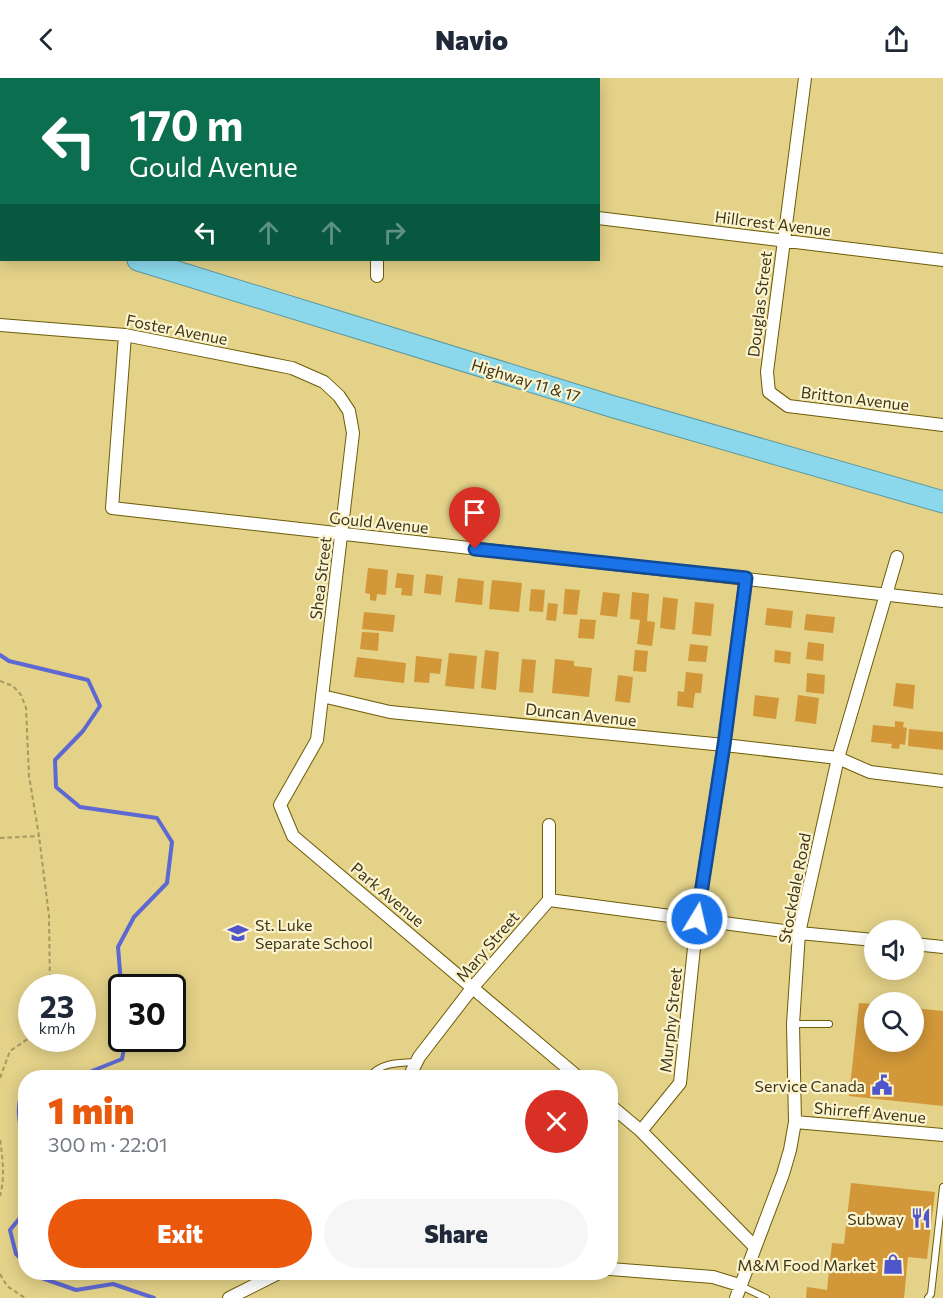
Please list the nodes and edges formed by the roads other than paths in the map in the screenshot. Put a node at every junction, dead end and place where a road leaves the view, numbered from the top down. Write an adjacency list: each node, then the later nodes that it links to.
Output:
1 (804, 78): 3 (street, Douglas Street)
2 (600, 218): 3 (street, Hillcrest Avenue)
3 (783, 241): 4 (street, Hillcrest Avenue); 10 (street, Douglas Street)
4 (943, 260)
5 (141, 261): 13 (highway, Highway 11 & 17)
6 (377, 261): 7 (street)
7 (377, 276)
8 (0, 325): 9 (street, Foster Avenue)
9 (125, 335): 11 (street, Foster Avenue); 14 (street, Gould Avenue)
10 (769, 392): 12 (street, Britton Avenue)
11 (339, 396): 14 (street, Shea Street)
12 (943, 425)
13 (943, 502)
14 (342, 535): 16 (street, Gould Avenue); 19 (street, Shea Street)
15 (897, 557): 17 (street, Stockdale Road)
16 (746, 578): 17 (street, Gould Avenue); 20 (street, Murphy Street)
17 (886, 594): 18 (street, Gould Avenue); 21 (street, Stockdale Road)
18 (943, 601)
19 (322, 696): 20 (street, Duncan Avenue); 30 (street, Park Avenue)
20 (724, 745): 21 (street, Duncan Avenue); 25 (street, Murphy Street)
21 (838, 758): 22 (street, Duncan Avenue); 26 (street, Stockdale Road)
22 (943, 782)
23 (549, 825): 24 (street)
24 (549, 900): 25 (street); 30 (street, Mary Street)
25 (697, 919): 26 (street); 39 (street, Murphy Street)
26 (799, 933): 27 (street); 31 (street, Stockdale Road)
27 (864, 939)
28 (924, 945): 29 (street)
29 (943, 947)
30 (473, 987): 33 (street, Mary Street); 36 (street, Park Avenue)
31 (793, 1024): 32 (lane); 38 (street, Stockdale Road)
32 (830, 1024)
33 (417, 1062): 34 (lane); 35 (street, Mary Street)
34 (375, 1070)
35 (413, 1070)
36 (570, 1070)
37 (618, 1112): 39 (street)
38 (795, 1122): 40 (street, Shirreff Avenue); 42 (street, Stockdale Road)
39 (641, 1131): 42 (street)
40 (943, 1135)
41 (943, 1187): 49 (lane)
42 (755, 1247): 45 (street, Stockdale Road)
43 (618, 1270): 45 (street)
44 (264, 1280): 46 (street)
45 (739, 1285): 47 (street, Stockdale Road); 48 (lane)
46 (229, 1298)
47 (736, 1298)
48 (766, 1298)
49 (928, 1298)

